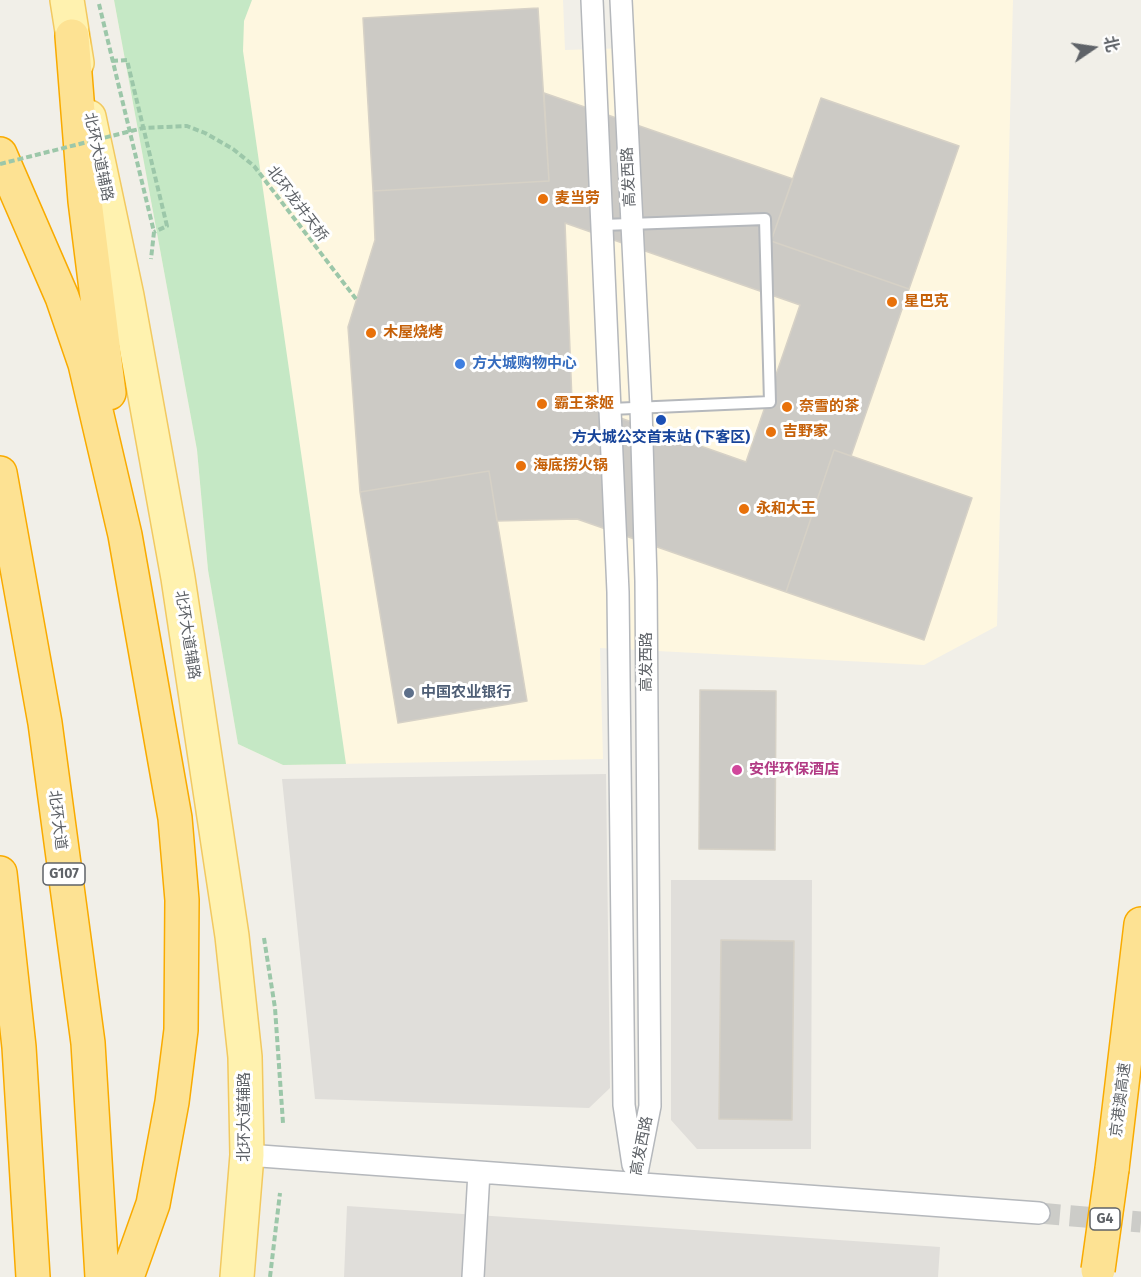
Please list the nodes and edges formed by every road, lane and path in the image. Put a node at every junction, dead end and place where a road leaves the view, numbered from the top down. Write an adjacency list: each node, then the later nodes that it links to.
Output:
1 (67, 0): 5 (main road, 北环大道辅路)
2 (98, 0): 6 (path)
3 (592, 0): 11 (street, 高发西路)
4 (621, 0): 10 (street, 高发西路)
5 (72, 36): 18 (highway); 21 (main road, 北环大道辅路)
6 (112, 61): 7 (path); 12 (path)
7 (144, 128): 9 (path, 北环龙井天桥, bridge); 12 (path); 14 (path, 北环龙井天桥, bridge)
8 (0, 154): 18 (highway)
9 (0, 164)
10 (632, 224): 11 (lane); 15 (street, 高发西路); 15 (lane)
11 (603, 225): 16 (street, 高发西路)
12 (154, 232): 13 (path)
13 (152, 268)
14 (356, 299)
15 (641, 407): 16 (lane); 23 (street, 高发西路)
16 (611, 409): 23 (street, 高发西路)
17 (0, 473): 28 (highway, 北环大道 / G107)
18 (125, 535): 29 (highway)
19 (0, 873): 27 (highway)
20 (1141, 924): 26 (highway, 京港澳高速 / G4, bridge)
21 (247, 1155): 22 (street); 30 (main road, 北环大道辅路)
22 (479, 1172): 23 (street); 32 (street)
23 (635, 1183): 25 (street)
24 (280, 1193): 31 (path)
25 (1039, 1213)
26 (1097, 1273)
27 (33, 1277)
28 (102, 1277)
29 (127, 1277)
30 (237, 1277)
31 (270, 1277)
32 (473, 1277)

